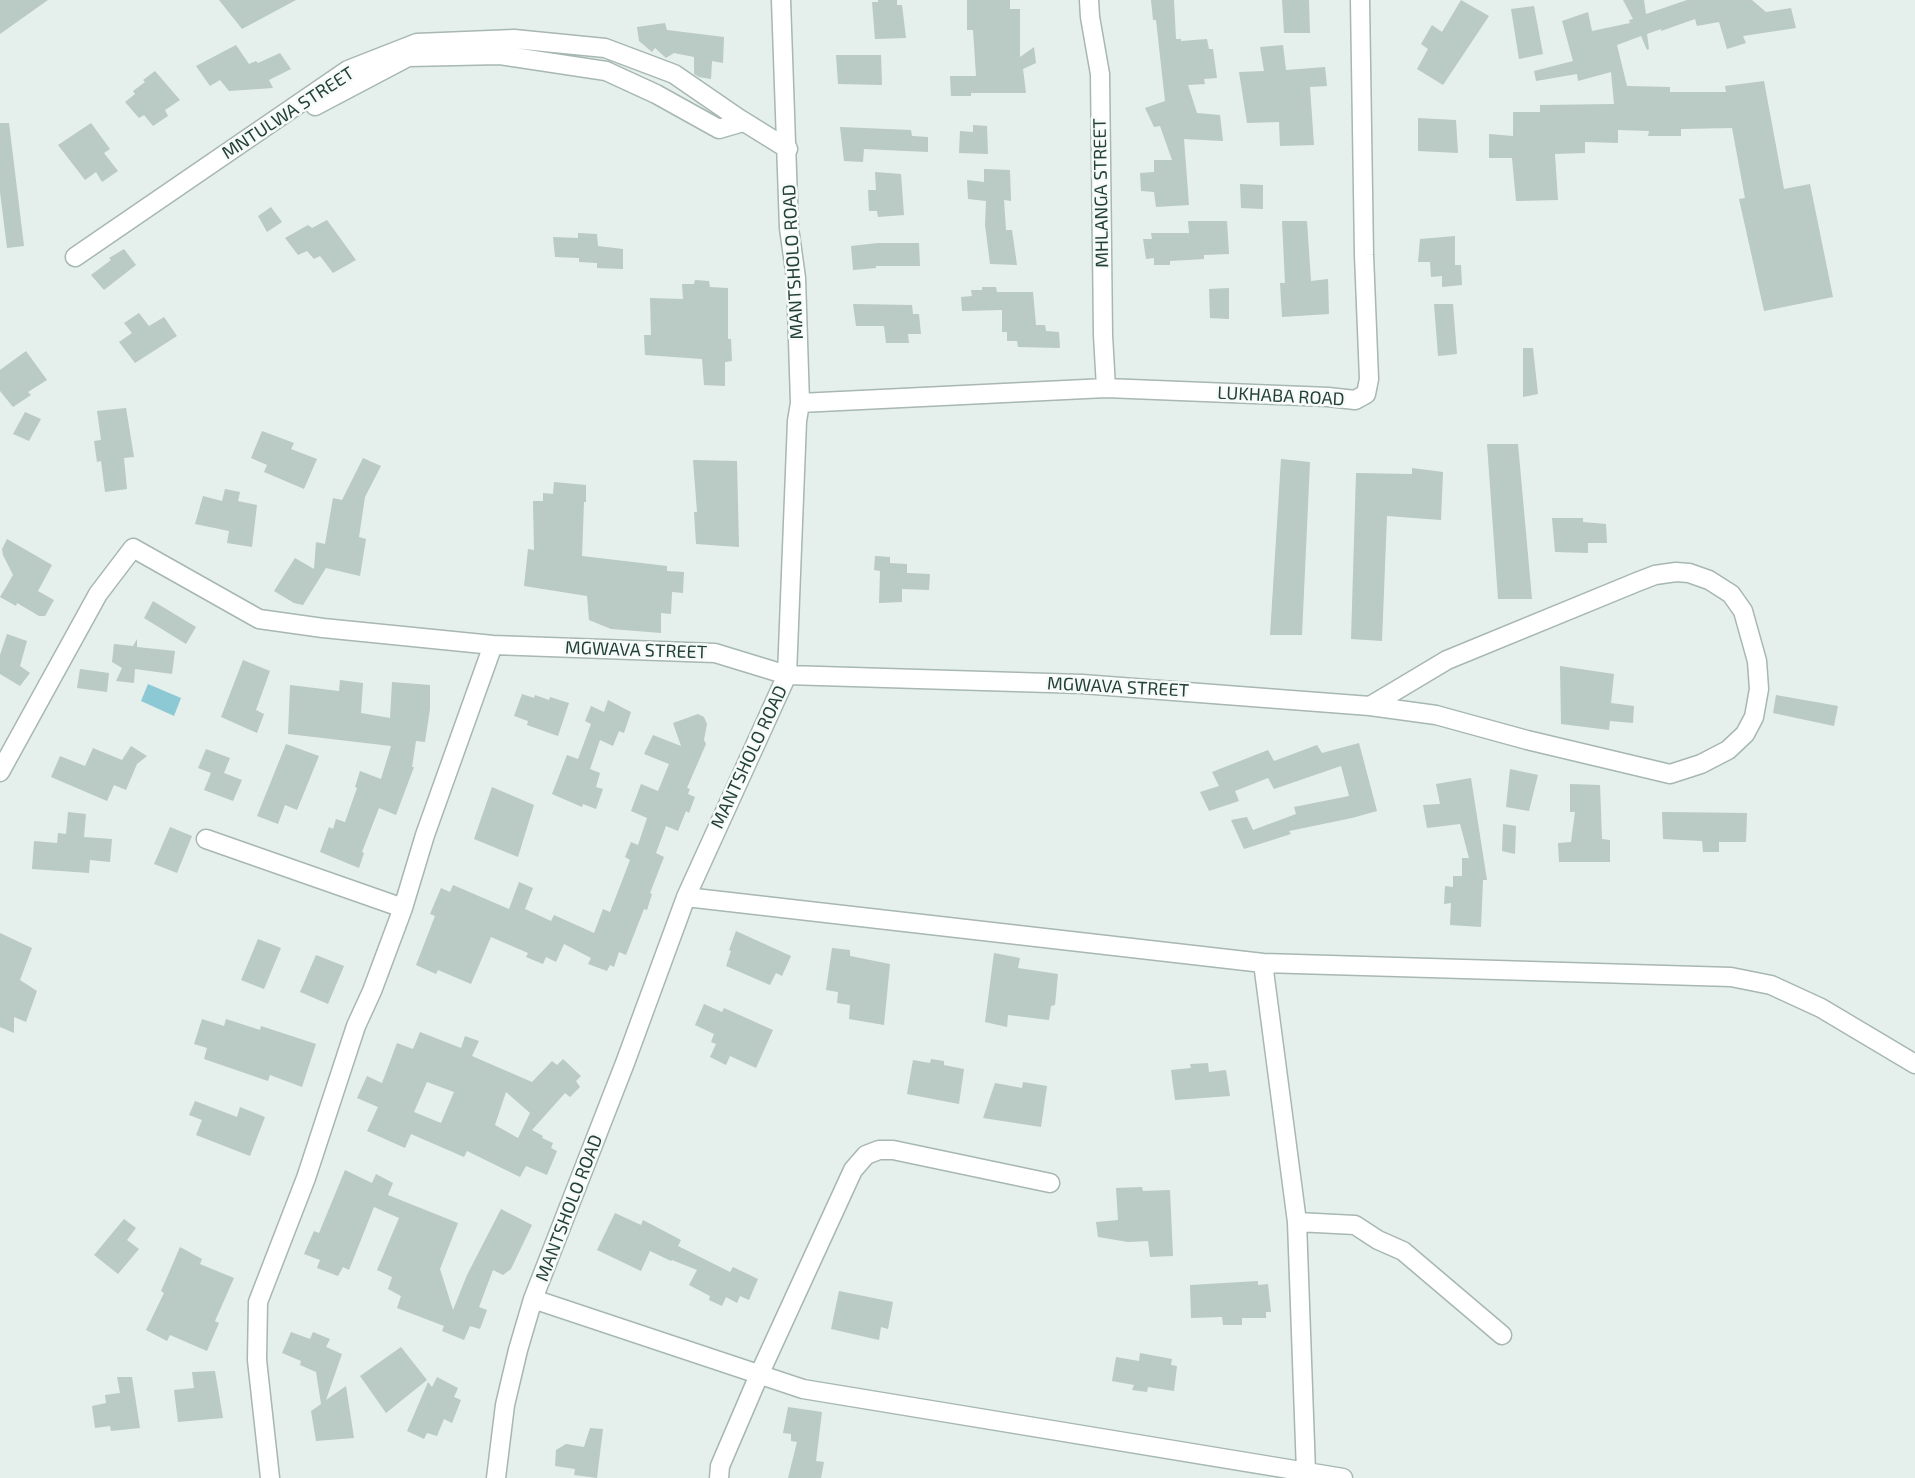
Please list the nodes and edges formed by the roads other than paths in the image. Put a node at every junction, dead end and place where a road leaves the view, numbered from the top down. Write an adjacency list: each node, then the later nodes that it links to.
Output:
1 (781, 0): 5 (street, MANTSHOLO ROAD)
2 (1089, 0): 8 (street, MHLANGA STREET)
3 (1360, 0): 8 (street, LUKHABA ROAD)
4 (743, 122): 5 (street, MNTULWA STREET); 6 (street); 6 (street, MNTULWA STREET)
5 (788, 149): 9 (street, MANTSHOLO ROAD)
6 (134, 217): 7 (street, MNTULWA STREET)
7 (75, 257)
8 (1106, 388): 9 (street, LUKHABA ROAD)
9 (800, 404): 11 (street, MANTSHOLO ROAD)
10 (493, 645): 11 (street, MGWAVA STREET); 13 (street, MGWAVA STREET); 16 (street)
11 (787, 675): 12 (street, MGWAVA STREET); 15 (street, MANTSHOLO ROAD)
12 (1370, 706): 12 (street, MGWAVA STREET)
13 (0, 772)
14 (206, 839): 16 (street)
15 (686, 897): 17 (street); 21 (street, MANTSHOLO ROAD)
16 (403, 908): 25 (street)
17 (1263, 963): 18 (street); 20 (street)
18 (1915, 1064)
19 (1050, 1183): 23 (street)
20 (1297, 1222): 22 (street); 24 (street)
21 (533, 1299): 23 (street); 26 (street, MANTSHOLO ROAD)
22 (1502, 1335)
23 (759, 1375): 24 (street); 27 (street)
24 (1306, 1473): 28 (street)
25 (270, 1478)
26 (496, 1478)
27 (718, 1478)
28 (1343, 1478)

